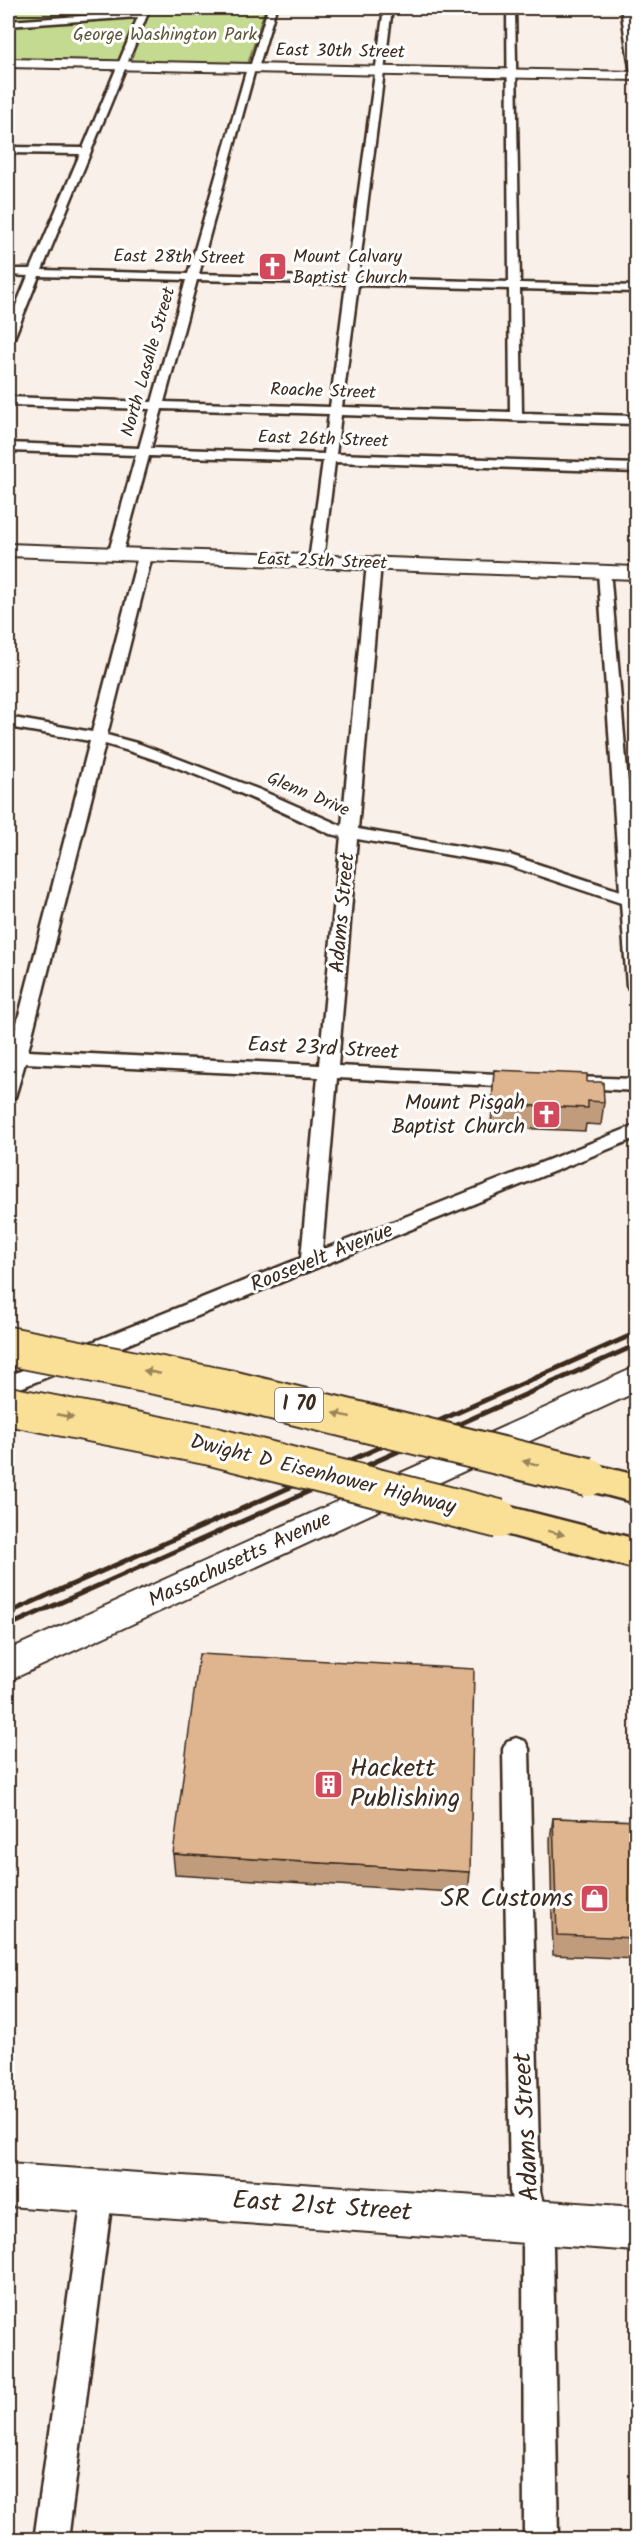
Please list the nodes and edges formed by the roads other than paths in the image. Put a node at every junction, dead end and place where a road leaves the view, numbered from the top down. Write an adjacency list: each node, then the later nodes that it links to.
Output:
1 (272, 8): 9 (street, North Lasalle Street)
2 (388, 8): 10 (street)
3 (511, 8): 11 (street)
4 (625, 8): 12 (street)
5 (144, 11): 6 (street); 8 (street)
6 (8, 23)
7 (8, 63): 8 (main road, East 30th Street)
8 (121, 65): 9 (main road, East 30th Street); 14 (street)
9 (251, 68): 10 (main road, East 30th Street); 17 (street, North Lasalle Street)
10 (381, 71): 11 (main road, East 30th Street); 18 (street)
11 (511, 74): 12 (main road, East 30th Street); 19 (street)
12 (636, 75)
13 (8, 150): 14 (street)
14 (85, 152): 16 (street)
15 (8, 272): 16 (street, East 28th Street)
16 (34, 273): 17 (street, East 28th Street); 21 (street)
17 (193, 277): 18 (street, East 28th Street); 23 (street, North Lasalle Street)
18 (353, 281): 19 (street, East 28th Street); 24 (street)
19 (514, 285): 20 (street, East 28th Street); 25 (street)
20 (636, 289)
21 (8, 338)
22 (8, 401): 23 (street, Roache Street)
23 (158, 405): 24 (street, Roache Street); 28 (street, North Lasalle Street)
24 (336, 411): 25 (street, Roache Street); 29 (street)
25 (516, 416): 26 (street, Roache Street)
26 (636, 420)
27 (8, 447): 28 (street, East 26th Street)
28 (144, 452): 29 (street, East 26th Street); 32 (street, North Lasalle Street)
29 (329, 458): 30 (street, East 26th Street); 34 (street)
30 (636, 468)
31 (8, 550): 32 (main road, East 25th Street)
32 (115, 555): 33 (main road, East 25th Street)
33 (145, 556): 34 (main road, East 25th Street); 39 (street)
34 (316, 561): 35 (main road, East 25th Street)
35 (374, 563): 36 (main road, East 25th Street); 40 (street, Adams Street)
36 (605, 572): 37 (main road, East 25th Street); 41 (street)
37 (636, 573)
38 (8, 722): 39 (street, Glenn Drive)
39 (97, 737): 40 (street, Glenn Drive); 43 (street)
40 (350, 834): 41 (street, Glenn Drive); 44 (street, Adams Street)
41 (633, 901): 42 (street)
42 (636, 986)
43 (12, 1056): 44 (street, East 23rd Street); 48 (street)
44 (328, 1071): 45 (street, East 23rd Street); 50 (street, Adams Street)
45 (532, 1081)
46 (555, 1082): 47 (street)
47 (636, 1085)
48 (8, 1093)
49 (636, 1131): 50 (street, Roosevelt Avenue)
50 (311, 1262): 53 (street, Roosevelt Avenue)
51 (8, 1346): 55 (highway, I 70, one-way to 51, bridge)
52 (636, 1379): 57 (main road, Massachusetts Avenue)
53 (8, 1385)
54 (8, 1406): 56 (highway, Dwight D Eisenhower Highway, one-way to 56, bridge)
55 (636, 1489)
56 (636, 1554)
57 (8, 1665)
58 (516, 1749): 61 (street, Adams Street)
59 (8, 2185): 60 (main road, East 21st Street)
60 (98, 2191): 61 (main road, East 21st Street); 63 (street)
61 (533, 2222): 62 (main road, East 21st Street); 64 (street, Adams Street)
62 (636, 2229)
63 (51, 2540)
64 (541, 2540)

